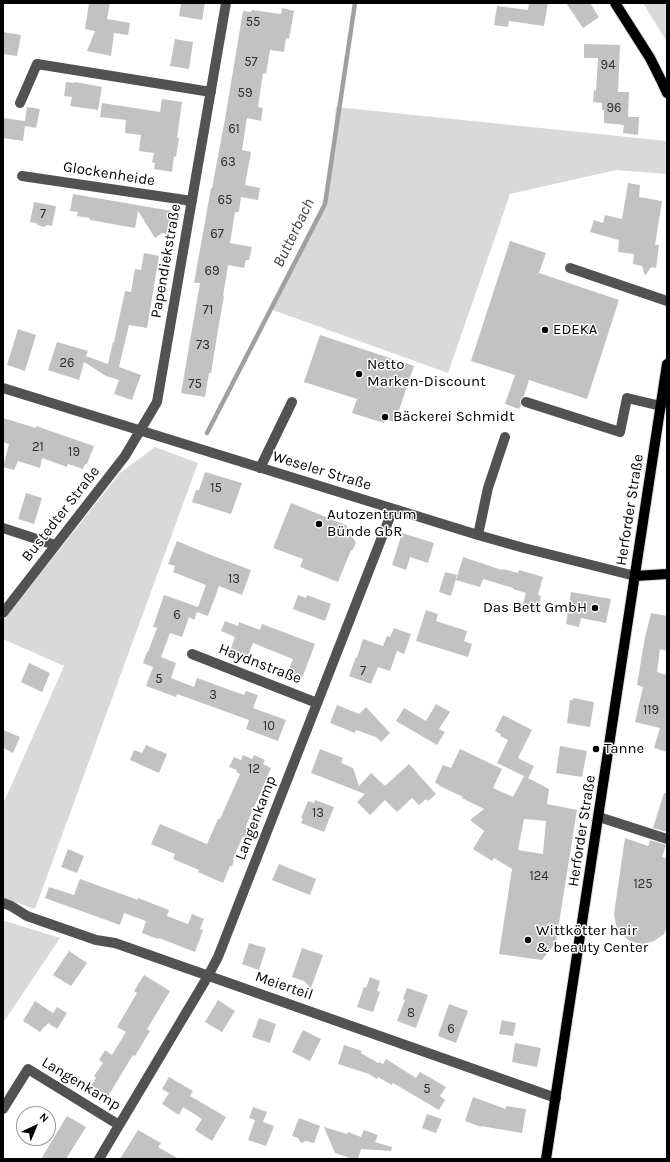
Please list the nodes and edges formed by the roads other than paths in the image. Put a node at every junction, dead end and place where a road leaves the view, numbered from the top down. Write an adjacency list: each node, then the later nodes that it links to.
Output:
1 (226, 3): 3 (street, Papendiekstraße)
2 (614, 3): 4 (main road)
3 (211, 92): 5 (street); 7 (street, Papendiekstraße)
4 (667, 93)
5 (20, 102)
6 (22, 176): 7 (street, Glockenheide)
7 (192, 201): 15 (street, Papendiekstraße)
8 (570, 268): 9 (street)
9 (667, 301)
10 (667, 364): 14 (main road, Herforder Straße)
11 (3, 388): 15 (street, Weseler Straße)
12 (292, 402): 17 (street)
13 (526, 402): 14 (street)
14 (661, 406): 23 (main road, Herforder Straße)
15 (140, 431): 17 (street, Weseler Straße); 21 (street, Bustedter Straße)
16 (505, 437): 20 (street)
17 (260, 468): 18 (street, Weseler Straße)
18 (393, 509): 20 (street, Weseler Straße); 26 (street, Langenkamp)
19 (3, 528): 21 (street)
20 (478, 535): 23 (street, Weseler Straße)
21 (55, 545): 24 (street, Bustedter Straße)
22 (667, 574): 23 (main road)
23 (635, 576): 27 (main road, Herforder Straße)
24 (3, 614)
25 (192, 654): 26 (street, Haydnstraße)
26 (317, 703): 30 (street, Langenkamp)
27 (599, 817): 28 (street); 31 (main road, Herforder Straße)
28 (667, 838)
29 (3, 903): 30 (street, Meierteil)
30 (208, 976): 31 (street, Meierteil); 33 (street, Langenkamp)
31 (556, 1098): 35 (main road, Herforder Straße)
32 (3, 1109): 33 (street, Langenkamp)
33 (119, 1125): 34 (street, Langenkamp)
34 (99, 1159)
35 (546, 1159)

